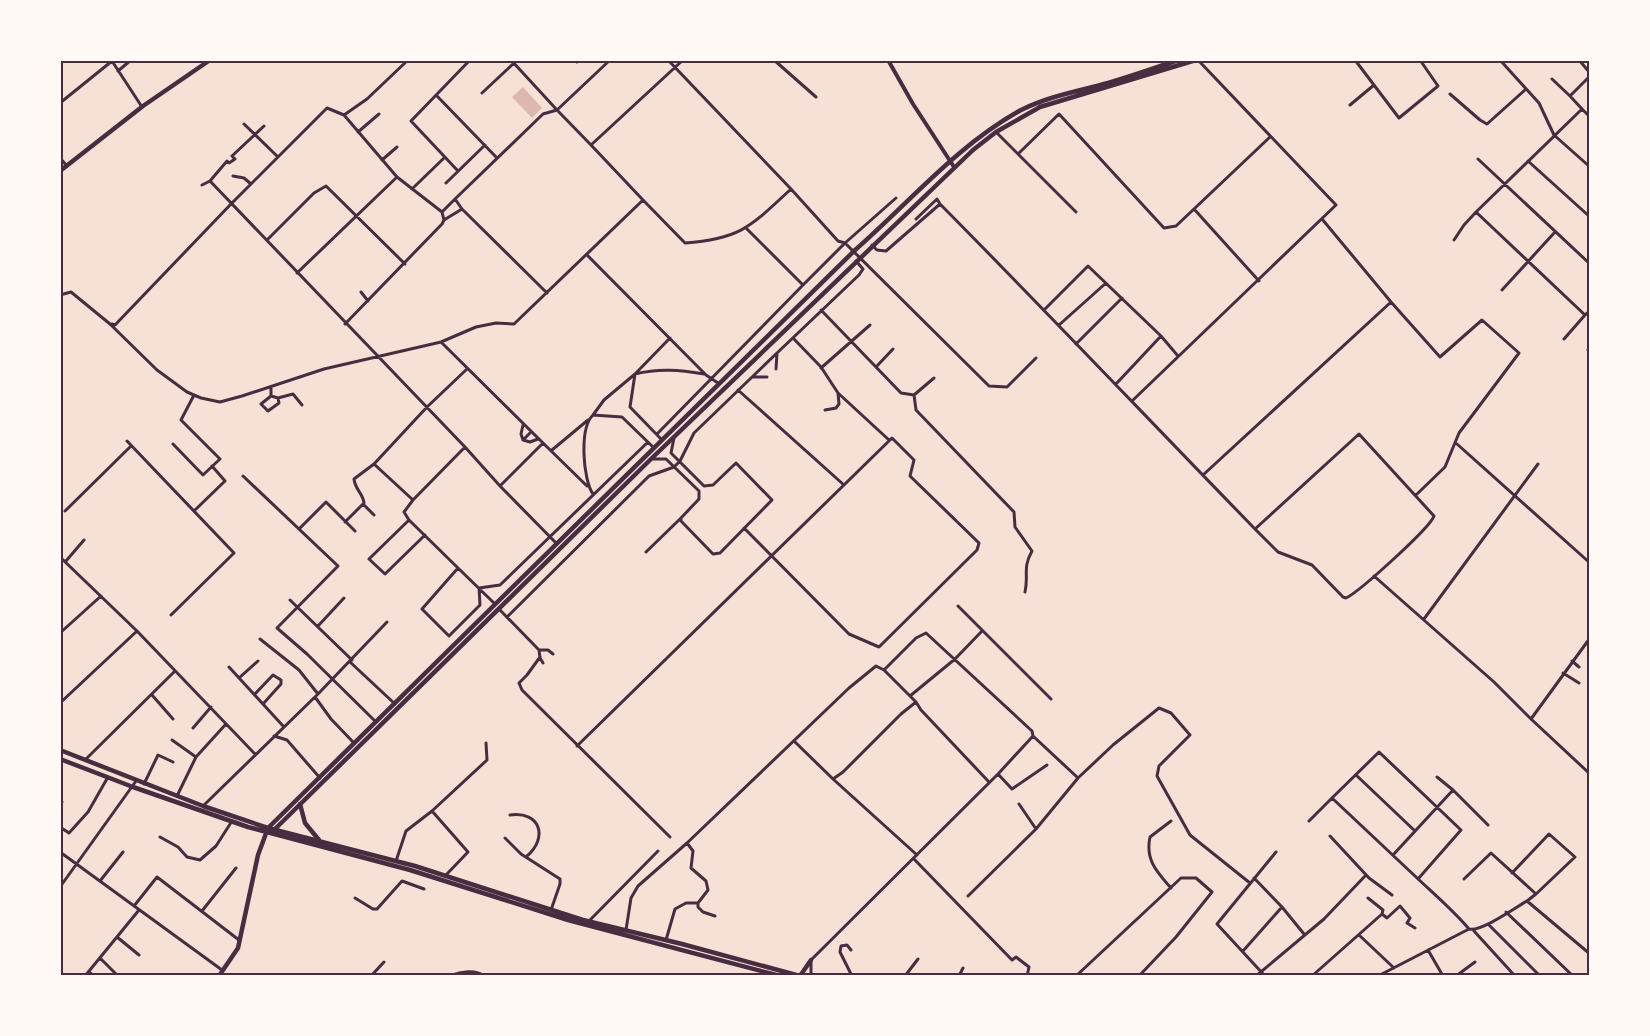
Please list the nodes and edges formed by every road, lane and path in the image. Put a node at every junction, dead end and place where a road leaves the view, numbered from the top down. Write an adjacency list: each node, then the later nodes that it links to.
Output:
1 (131, 60): 19 (street)
2 (210, 60): 31 (main road)
3 (408, 60): 35 (street)
4 (470, 60): 26 (street)
5 (610, 60): 33 (street)
6 (668, 60): 18 (street)
7 (683, 60): 18 (street)
8 (774, 60): 28 (street)
9 (888, 60): 54 (street)
10 (1178, 60): 54 (main road)
11 (1197, 60): 40 (main road); 43 (street)
12 (1355, 60): 22 (street)
13 (1419, 60): 22 (street)
14 (1500, 60): 23 (street)
15 (1579, 60): 20 (street)
16 (112, 61): 19 (street); 29 (street)
17 (512, 62): 24 (street); 33 (street)
18 (676, 68): 45 (street); 69 (street)
19 (118, 70): 31 (street)
20 (1590, 74): 27 (street)
21 (1552, 79): 27 (street)
22 (1374, 85): 30 (street)
23 (1526, 89): 25 (street); 42 (street)
24 (482, 93)
25 (1450, 94)
26 (437, 96): 44 (street); 49 (street)
27 (1570, 96): 32 (street)
28 (816, 97)
29 (60, 104)
30 (1350, 105)
31 (142, 107): 56 (main road)
32 (1582, 109): 36 (street); 42 (street)
33 (557, 110): 45 (street); 50 (street)
34 (379, 114): 39 (street)
35 (344, 115): 39 (street); 48 (street)
36 (1590, 117)
37 (244, 124): 41 (street)
38 (264, 126): 41 (street)
39 (358, 132): 53 (street)
40 (996, 132): 47 (street); 57 (main road)
41 (255, 135): 48 (street); 63 (street)
42 (1554, 135): 55 (street); 58 (street)
43 (1270, 137): 76 (street); 83 (street)
44 (485, 145): 50 (street); 60 (street)
45 (591, 145): 72 (street)
46 (397, 147): 53 (street)
47 (1018, 154): 76 (street); 78 (street)
48 (278, 158): 65 (street)
49 (444, 158): 60 (street); 68 (street)
50 (498, 158): 71 (street)
51 (60, 159): 56 (street)
52 (1478, 159): 66 (street)
53 (382, 160): 62 (street)
54 (949, 161): 57 (street); 91 (main road)
55 (1528, 161): 66 (street); 81 (street)
56 (66, 166): 59 (main road)
57 (954, 167): 90 (main road)
58 (1590, 167)
59 (60, 171)
60 (458, 171): 64 (street)
61 (233, 176): 65 (street)
62 (397, 177): 68 (street); 80 (street)
63 (210, 181): 67 (street); 73 (street)
64 (446, 183)
65 (251, 184): 73 (street)
66 (1505, 184): 79 (street); 86 (street)
67 (202, 185)
68 (412, 189): 77 (street)
69 (791, 189): 85 (street); 89 (street)
70 (896, 198): 89 (street)
71 (455, 199): 75 (street); 77 (street)
72 (643, 200): 85 (street); 92 (street)
73 (231, 204): 87 (street); 112 (street)
74 (940, 204): 82 (street); 90 (street); 109 (street)
75 (462, 209): 84 (street); 103 (street)
76 (1194, 209): 98 (street)
77 (442, 212): 84 (street)
78 (1076, 212)
79 (1476, 212): 88 (street); 94 (street)
80 (356, 216): 87 (street); 95 (street); 97 (street)
81 (1590, 217)
82 (916, 219)
83 (1322, 219): 98 (street); 107 (street)
84 (444, 220): 95 (street)
85 (746, 228): 100 (street)
86 (1555, 232): 94 (street); 96 (street)
87 (267, 240): 97 (street)
88 (1454, 240)
89 (845, 243): 91 (street); 100 (street)
90 (872, 245): 93 (main road)
91 (854, 251): 93 (street); 138 (main road)
92 (587, 255): 103 (street); 117 (street)
93 (858, 259): 108 (street); 127 (street); 156 (main road)
94 (1528, 261): 101 (street); 111 (street)
95 (405, 264): 106 (street)
96 (1590, 264)
97 (297, 273): 113 (street)
98 (1259, 281): 125 (street)
99 (1106, 283): 105 (street); 109 (street); 115 (street)
100 (803, 285): 137 (street)
101 (1502, 290)
102 (362, 292): 106 (street)
103 (548, 293): 120 (street)
104 (60, 296): 112 (street)
105 (1122, 298): 116 (street); 122 (street)
106 (368, 301): 113 (street)
107 (1391, 302): 165 (street); 176 (street)
108 (821, 310): 118 (street); 121 (street)
109 (1044, 310): 115 (street)
110 (1590, 311): 111 (street)
111 (1585, 315): 119 (street)
112 (110, 324): 143 (street)
113 (345, 324): 126 (street)
114 (870, 324): 121 (street)
115 (1059, 325): 122 (street)
116 (1161, 336): 125 (street); 139 (street)
117 (670, 338): 132 (street); 133 (street)
118 (793, 338): 124 (street); 129 (street)
119 (1564, 339)
120 (441, 342): 126 (street); 130 (street)
121 (851, 342): 128 (street); 129 (street)
122 (1076, 344): 139 (street)
123 (893, 349): 128 (street)
124 (777, 353): 131 (street); 134 (street)
125 (1178, 356): 147 (street)
126 (377, 358): 140 (street); 149 (street)
127 (1036, 358)
128 (876, 367): 144 (street)
129 (821, 368): 142 (street)
130 (467, 369): 149 (street); 153 (street)
131 (776, 369)
132 (635, 374): 133 (street); 151 (street); 155 (street)
133 (706, 375): 137 (street)
134 (752, 377): 135 (street); 141 (street)
135 (767, 377)
136 (934, 378): 144 (street)
137 (711, 379): 138 (street); 155 (street)
138 (718, 383): 159 (main road)
139 (1116, 384): 147 (street)
140 (270, 387): 143 (street); 145 (street)
141 (738, 390): 171 (street); 178 (street)
142 (838, 393): 150 (street); 160 (street)
143 (194, 395): 174 (street)
144 (914, 395): 208 (street)
145 (271, 396): 146 (street); 146 (street)
146 (278, 398): 148 (street)
147 (1132, 401): 176 (street)
148 (302, 405)
149 (427, 407): 167 (street); 172 (street)
150 (825, 410)
151 (593, 415): 152 (street); 162 (street)
152 (589, 419): 169 (street); 180 (street)
153 (523, 425): 154 (street); 158 (street)
154 (531, 432): 157 (street); 158 (street)
155 (657, 434): 159 (street)
156 (674, 438): 170 (main road); 171 (street)
157 (538, 439): 158 (street); 164 (street)
158 (523, 440)
159 (662, 440): 168 (main road)
160 (889, 440): 178 (street); 201 (street)
161 (127, 441): 166 (street)
162 (648, 442): 168 (street); 181 (street)
163 (172, 444): 174 (street)
164 (543, 444): 169 (street); 179 (street)
165 (1456, 444): 182 (street); 183 (street)
166 (131, 446): 186 (street); 187 (street)
167 (465, 447): 179 (street); 184 (street)
168 (654, 448): 199 (main road)
169 (552, 450): 180 (street)
170 (651, 459): 175 (street); 214 (main road)
171 (680, 461): 175 (street); 192 (street)
172 (374, 464): 184 (street); 185 (street)
173 (1538, 464): 183 (street)
174 (212, 466): 186 (street)
175 (674, 467): 189 (street); 216 (street)
176 (1203, 475): 194 (street)
177 (243, 476): 193 (street)
178 (844, 484): 201 (street)
179 (500, 486): 197 (street)
180 (588, 487): 181 (street)
181 (593, 494): 197 (street)
182 (1416, 495): 194 (street); 206 (street)
183 (1515, 495): 204 (street); 217 (street)
184 (412, 500): 190 (street)
185 (363, 504): 188 (street); 191 (street)
186 (194, 510): 215 (street)
187 (65, 512)
188 (374, 515)
189 (681, 518): 192 (street); 200 (street)
190 (409, 520): 196 (street); 196 (street)
191 (345, 522): 193 (street); 195 (street)
192 (744, 528): 201 (street)
193 (299, 529): 213 (street)
194 (1255, 529): 206 (street)
195 (355, 531)
196 (425, 535): 205 (street)
197 (550, 537): 199 (street); 207 (street)
198 (84, 540): 203 (street)
199 (557, 544): 214 (main road)
200 (646, 552)
201 (771, 555): 263 (street)
202 (60, 557): 203 (street)
203 (66, 561): 209 (street)
204 (1590, 562)
205 (458, 568): 207 (street); 207 (street)
206 (1374, 576): 217 (street)
207 (479, 588): 214 (street)
208 (1025, 592)
209 (100, 596): 220 (street); 222 (street)
210 (344, 598): 219 (street)
211 (290, 600): 213 (street)
212 (958, 606): 221 (street)
213 (297, 607): 219 (street); 239 (street)
214 (497, 607): 216 (street); 249 (main road); 286 (main road)
215 (171, 615)
216 (507, 617): 225 (street)
217 (1424, 619): 252 (street)
218 (387, 622): 230 (street)
219 (318, 626): 230 (street)
220 (137, 631): 235 (street); 247 (street)
221 (982, 631): 228 (street); 245 (street)
222 (60, 633)
223 (1590, 638): 231 (street)
224 (260, 639): 243 (street)
225 (539, 650): 226 (street); 227 (street)
226 (553, 654)
227 (540, 657): 232 (street); 263 (street)
228 (955, 659): 236 (street); 244 (street); 257 (street)
229 (258, 661): 238 (street)
230 (351, 661): 239 (street); 249 (street)
231 (1572, 661): 234 (street); 237 (street)
232 (543, 663)
233 (229, 667): 238 (street)
234 (1579, 667)
235 (176, 670): 241 (street); 250 (street)
236 (884, 670): 244 (street); 260 (street)
237 (1563, 673): 240 (street); 252 (street)
238 (239, 678): 242 (street)
239 (333, 679): 243 (street); 253 (street)
240 (1579, 683)
241 (152, 695): 251 (street); 268 (street)
242 (255, 695): 248 (street); 248 (street)
243 (317, 696): 255 (street); 262 (street)
244 (910, 696): 246 (street)
245 (1051, 699)
246 (916, 702): 277 (street); 280 (street)
247 (60, 703)
248 (262, 704): 255 (street)
249 (395, 704): 253 (main road)
250 (211, 707): 254 (street); 256 (street)
251 (173, 719)
252 (1531, 719): 272 (street)
253 (376, 722): 262 (main road)
254 (226, 724): 265 (street); 266 (street)
255 (284, 727): 258 (street)
256 (193, 728)
257 (1034, 735): 271 (street); 278 (street)
258 (274, 736): 265 (street); 276 (street)
259 (172, 740): 266 (street)
260 (794, 741): 277 (street); 307 (street)
261 (486, 742): 290 (street)
262 (354, 743): 276 (main road)
263 (577, 746): 304 (street)
264 (60, 750): 268 (main road)
265 (255, 754): 288 (street)
266 (196, 757): 284 (street)
267 (61, 760): 274 (main road)
268 (85, 760): 279 (main road)
269 (174, 762): 281 (street)
270 (1047, 765): 271 (street)
271 (998, 774): 280 (street)
272 (1590, 774)
273 (1356, 775): 285 (street); 289 (street); 301 (street)
274 (108, 777): 282 (main road); 298 (street)
275 (1437, 777): 283 (street)
276 (320, 778): 292 (main road)
277 (833, 778): 314 (street)
278 (1078, 778): 299 (street); 325 (street)
279 (136, 781): 281 (main road); 282 (street)
280 (989, 782): 314 (street)
281 (144, 784): 284 (main road)
282 (133, 787): 294 (main road); 316 (street)
283 (1453, 790): 289 (street); 297 (street)
284 (177, 796): 288 (main road)
285 (1332, 798): 295 (street); 312 (street)
286 (300, 804): 300 (main road); 306 (main road)
287 (1019, 804): 299 (street)
288 (203, 806): 296 (main road)
289 (1437, 807): 301 (street); 322 (street)
290 (432, 811): 315 (street); 320 (street)
291 (510, 815): 313 (street)
292 (278, 818): 296 (main road); 300 (main road)
293 (1171, 820): 327 (street)
294 (232, 821): 300 (main road); 303 (street)
295 (1309, 821)
296 (255, 824): 300 (main road)
297 (1488, 825)
298 (60, 827)
299 (1036, 829): 331 (street)
300 (269, 830): 306 (main road); 353 (main road); 377 (main road)
301 (1415, 831): 312 (street)
302 (1330, 836): 319 (street)
303 (160, 837)
304 (670, 837)
305 (505, 838): 313 (street)
306 (321, 841): 315 (main road)
307 (687, 843): 335 (street); 347 (street)
308 (658, 851): 344 (street)
309 (60, 852): 316 (street)
310 (123, 852): 324 (street)
311 (1276, 852): 321 (street)
312 (1393, 855): 322 (street)
313 (527, 856): 339 (street)
314 (915, 857): 352 (street); 383 (street)
315 (396, 861): 320 (main road)
316 (77, 864): 324 (street); 326 (street)
317 (236, 868): 340 (street)
318 (1512, 873): 323 (street); 329 (street); 329 (street)
319 (1366, 875): 330 (street); 349 (street)
320 (445, 876): 339 (main road)
321 (1254, 878): 325 (street); 337 (street)
322 (1418, 879): 348 (street)
323 (1464, 879)
324 (100, 881): 336 (street)
325 (1250, 883): 358 (street)
326 (60, 887)
327 (1171, 888): 384 (street); 385 (street)
328 (424, 889): 332 (street)
329 (1536, 894): 334 (street)
330 (1392, 895)
331 (968, 896)
332 (355, 898)
333 (1368, 898): 342 (street)
334 (1527, 901): 341 (street); 359 (street)
335 (698, 903): 343 (street); 354 (street)
336 (134, 906): 338 (street); 340 (street)
337 (1282, 908): 349 (street); 358 (street)
338 (139, 910): 351 (street); 370 (street)
339 (551, 910): 344 (main road)
340 (202, 911): 353 (street)
341 (1506, 912): 345 (street); 394 (street)
342 (1382, 914): 346 (street); 350 (street)
343 (716, 916)
344 (589, 921): 347 (main road)
345 (1488, 924): 348 (street); 393 (street)
346 (1415, 928)
347 (626, 930): 354 (main road)
348 (1471, 930): 357 (street); 392 (street)
349 (1304, 934): 369 (street)
350 (1359, 935): 367 (street); 388 (street)
351 (117, 937): 360 (street); 361 (street)
352 (834, 938): 355 (street); 363 (street)
353 (240, 940): 370 (main road)
354 (666, 940): 378 (main road)
355 (842, 946): 356 (street); 380 (street)
356 (851, 950)
357 (1428, 950): 367 (street); 390 (street)
358 (1243, 951): 369 (street)
359 (1590, 954)
360 (139, 955)
361 (100, 958): 368 (street); 373 (street)
362 (918, 959): 381 (street)
363 (811, 960): 378 (main road); 379 (street)
364 (384, 962): 374 (street)
365 (1475, 962): 391 (street)
366 (963, 968): 382 (street)
367 (1394, 968): 389 (street)
368 (89, 972): 371 (street); 372 (street)
369 (1261, 972): 386 (street); 387 (street)
370 (221, 974)
371 (85, 976)
372 (94, 976)
373 (118, 976)
374 (371, 976)
375 (448, 976): 376 (street)
376 (484, 976)
377 (780, 976)
378 (800, 976)
379 (811, 976)
380 (852, 976)
381 (905, 976)
382 (958, 976)
383 (1026, 976)
384 (1076, 976)
385 (1139, 976)
386 (1256, 976)
387 (1265, 976)
388 (1312, 976)
389 (1378, 976)
390 (1443, 976)
391 (1456, 976)
392 (1515, 976)
393 (1540, 976)
394 (1573, 976)

